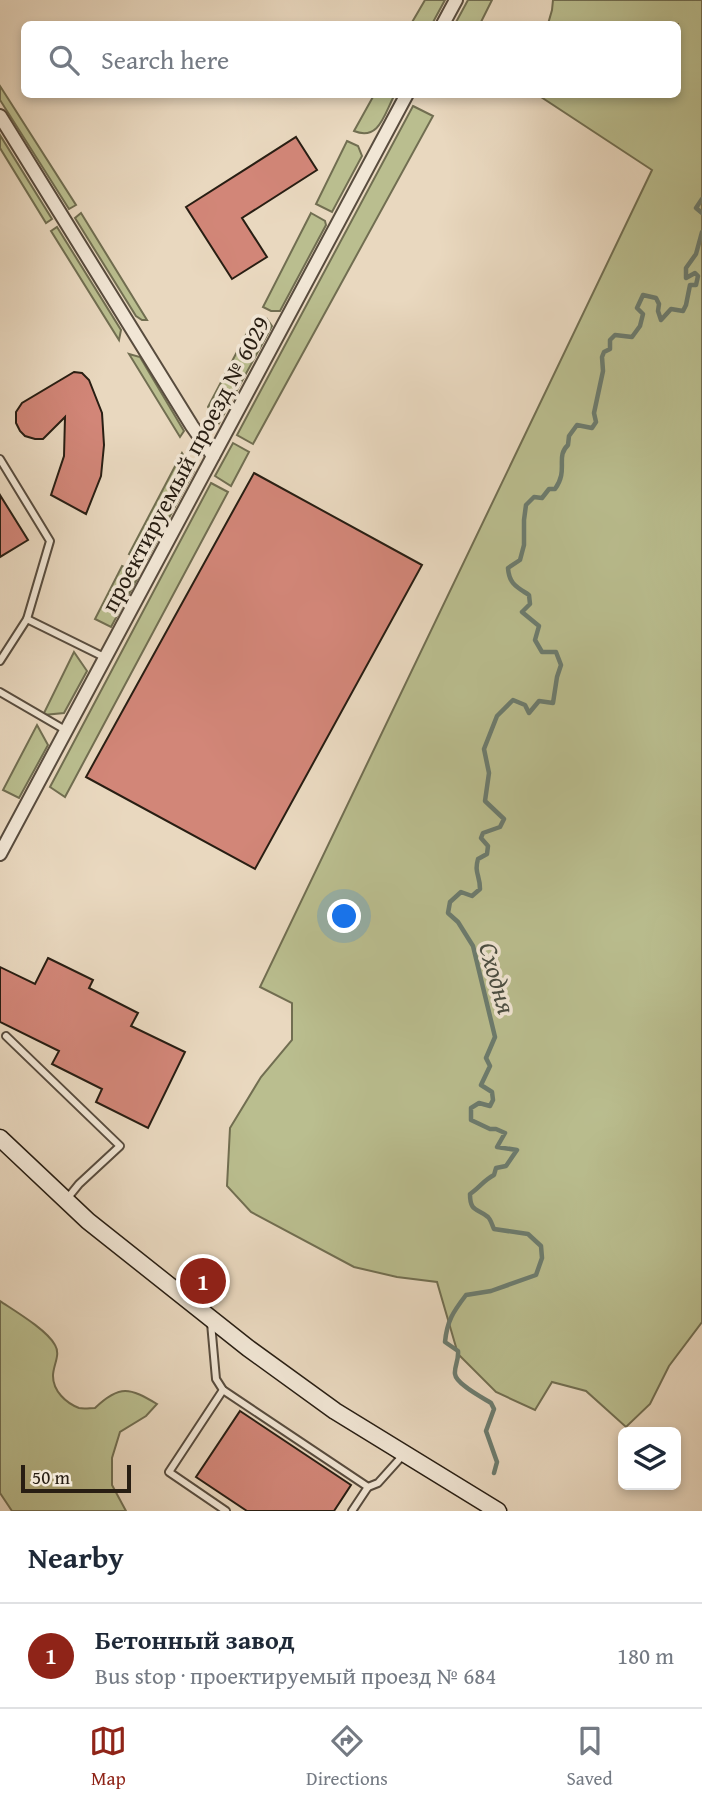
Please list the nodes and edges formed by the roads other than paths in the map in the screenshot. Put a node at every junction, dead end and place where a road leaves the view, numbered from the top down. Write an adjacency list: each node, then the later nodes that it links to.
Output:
1 (456, 0): 2 (street)
2 (445, 21)
3 (405, 98): 5 (street, проектируемый проезд № 6029)
4 (0, 116): 5 (street)
5 (213, 456): 8 (street, проектируемый проезд № 6029)
6 (0, 458): 7 (lane)
7 (27, 619): 8 (lane); 9 (lane)
8 (106, 658): 11 (street, проектируемый проезд № 6029)
9 (0, 661)
10 (0, 692): 11 (lane)
11 (67, 731): 12 (street, проектируемый проезд № 6029)
12 (0, 854)
13 (6, 1036): 15 (lane)
14 (0, 1138): 15 (street)
15 (65, 1200): 16 (street)
16 (211, 1320): 17 (lane); 18 (street)
17 (223, 1390): 19 (lane); 20 (lane)
18 (404, 1454): 19 (lane); 22 (street)
19 (368, 1486): 21 (lane)
20 (226, 1511)
21 (352, 1511)
22 (498, 1511)

